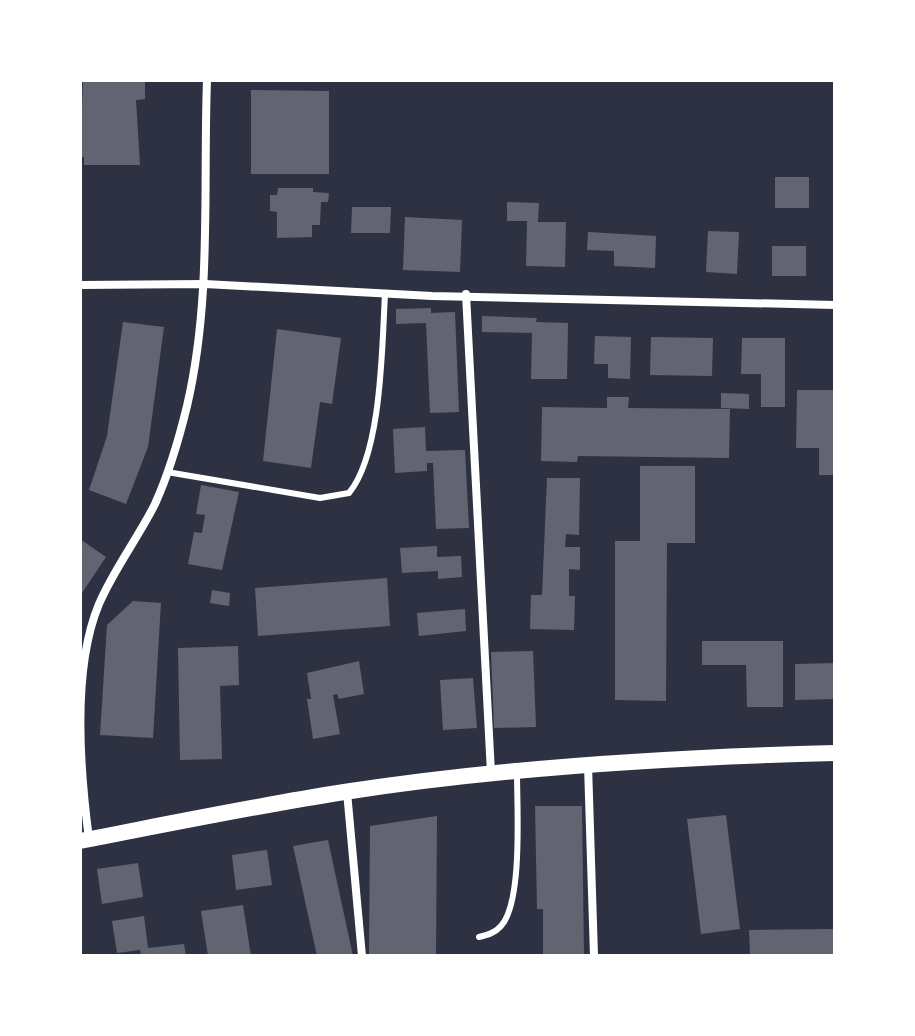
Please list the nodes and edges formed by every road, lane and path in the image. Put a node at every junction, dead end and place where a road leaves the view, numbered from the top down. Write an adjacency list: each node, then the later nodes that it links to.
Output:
1 (207, 80): 2 (street)
2 (205, 284): 3 (street); 4 (street); 7 (street)
3 (80, 285)
4 (385, 294): 5 (street); 7 (lane)
5 (466, 294): 6 (street); 11 (street)
6 (835, 305)
7 (167, 472): 13 (street)
8 (835, 753): 9 (main road)
9 (588, 764): 10 (main road); 16 (street)
10 (517, 770): 11 (main road); 14 (lane)
11 (491, 774): 12 (main road)
12 (347, 792): 13 (main road); 15 (street)
13 (84, 840)
14 (479, 937)
15 (362, 956)
16 (594, 956)

